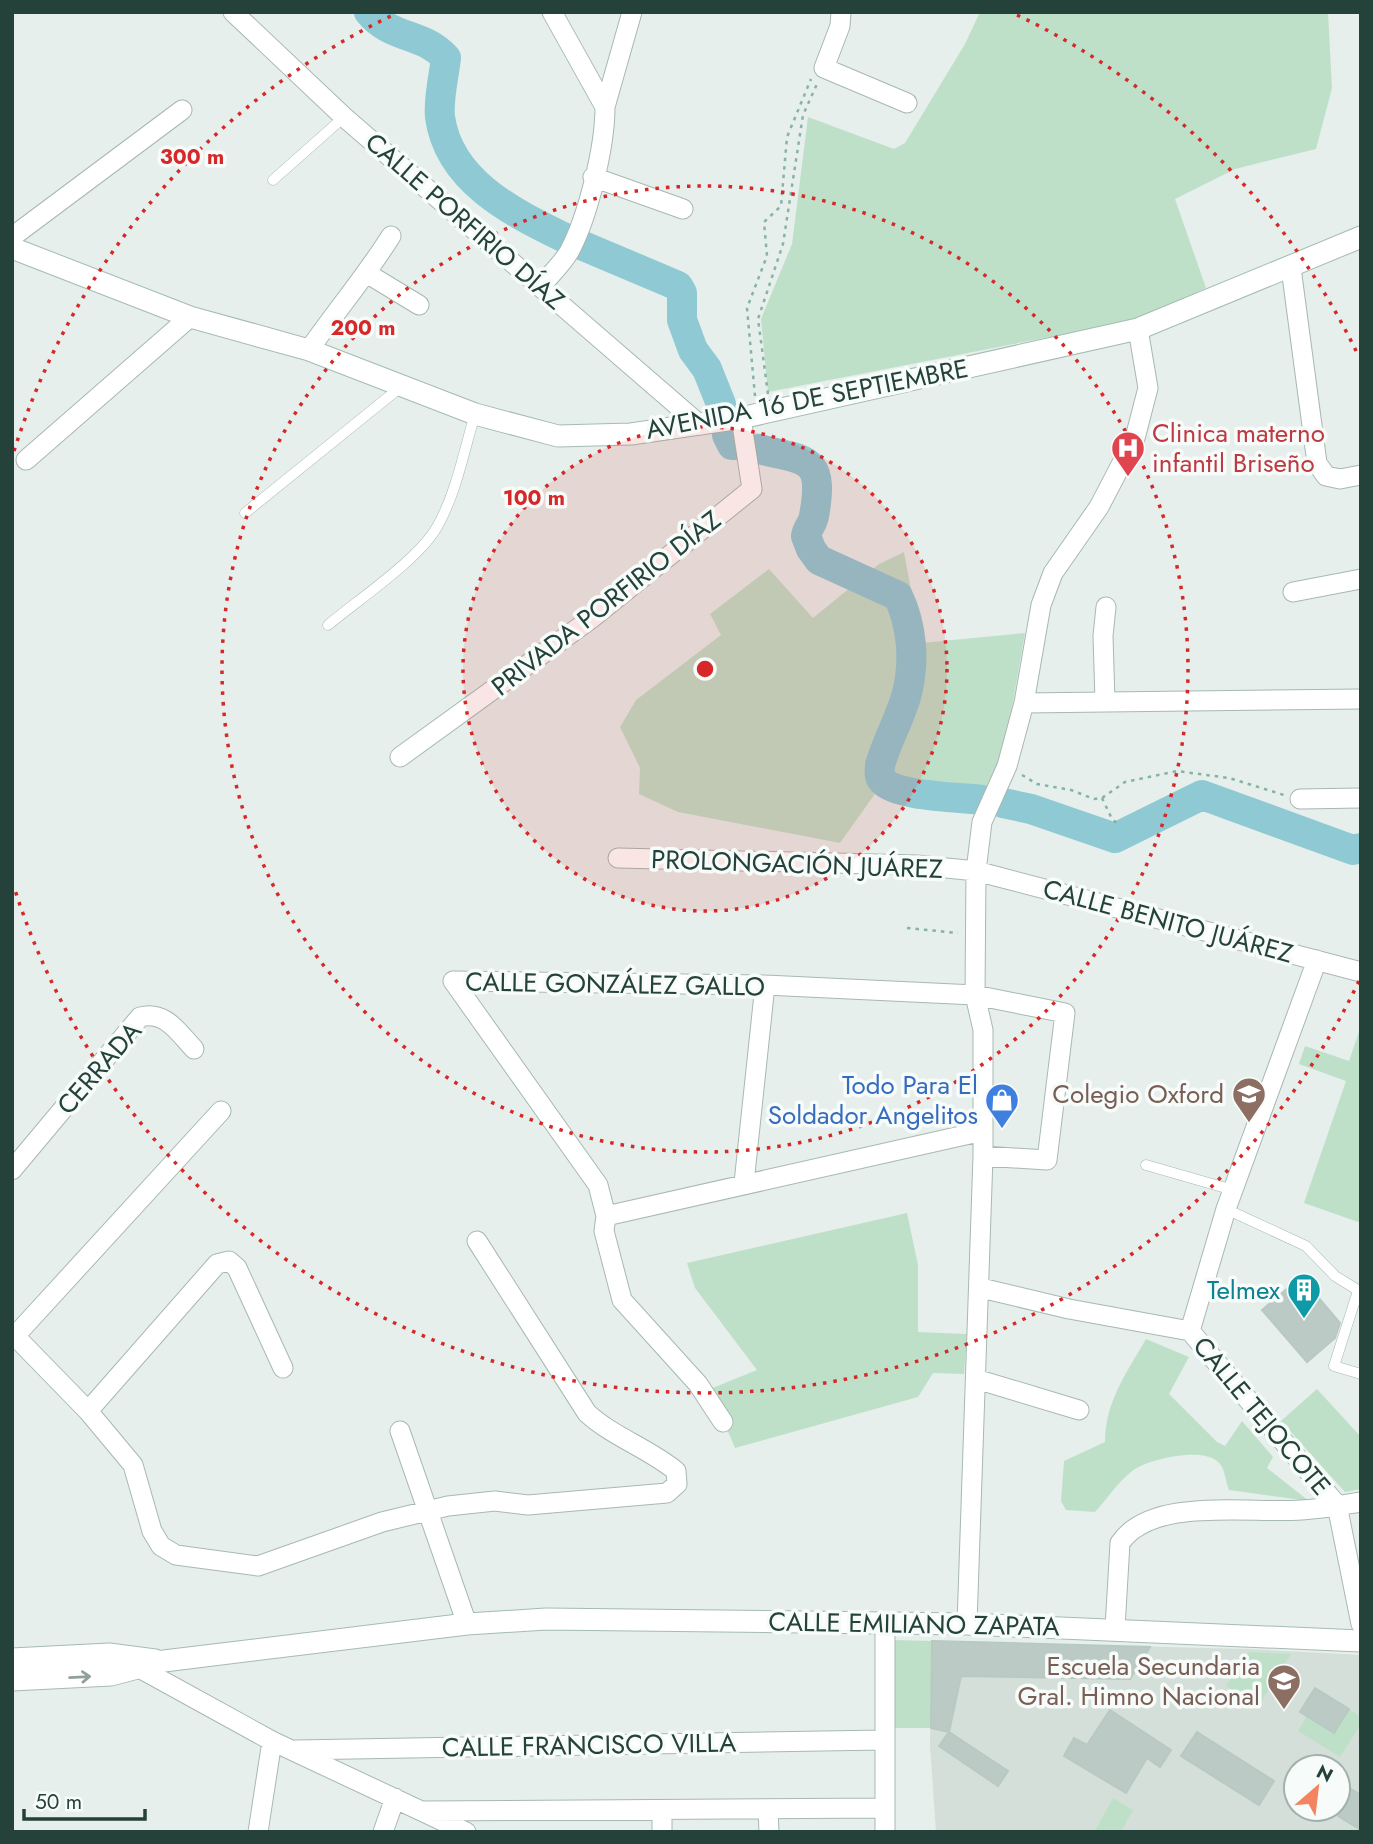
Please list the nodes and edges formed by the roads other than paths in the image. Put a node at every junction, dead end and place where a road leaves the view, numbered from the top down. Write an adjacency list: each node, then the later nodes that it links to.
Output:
1 (233, 12): 8 (street, CALLE PORFIRIO DÍAZ)
2 (552, 12): 6 (street)
3 (632, 12): 6 (street)
4 (841, 12): 5 (street)
5 (907, 103)
6 (605, 107): 9 (street)
7 (182, 110): 13 (street)
8 (344, 117): 10 (lane); 18 (street, CALLE PORFIRIO DÍAZ)
9 (593, 177): 11 (street); 18 (street)
10 (273, 180)
11 (683, 209)
12 (391, 236): 17 (street)
13 (12, 237)
14 (1361, 237): 16 (main road, AVENIDA 16 DE SEPTIEMBRE)
15 (12, 248): 20 (main road, AVENIDA 16 DE SEPTIEMBRE)
16 (1291, 268): 21 (main road, AVENIDA 16 DE SEPTIEMBRE); 28 (street)
17 (368, 274): 19 (street); 22 (street)
18 (541, 286): 26 (street, CALLE PORFIRIO DÍAZ)
19 (419, 305)
20 (190, 317): 22 (main road, AVENIDA 16 DE SEPTIEMBRE); 27 (street)
21 (1138, 329): 25 (main road, AVENIDA 16 DE SEPTIEMBRE); 36 (street)
22 (309, 350): 23 (main road, AVENIDA 16 DE SEPTIEMBRE)
23 (402, 386): 24 (main road, AVENIDA 16 DE SEPTIEMBRE); 29 (lane)
24 (475, 414): 26 (main road, AVENIDA 16 DE SEPTIEMBRE); 33 (lane)
25 (756, 415): 26 (main road, AVENIDA 16 DE SEPTIEMBRE); 37 (street, PRIVADA PORFIRIO DÍAZ)
26 (700, 425)
27 (26, 460)
28 (1361, 475)
29 (245, 513)
30 (1361, 579): 31 (street)
31 (1293, 592)
32 (1106, 607): 35 (street)
33 (328, 625)
34 (1361, 699): 35 (street)
35 (1105, 701): 36 (street)
36 (1024, 703): 41 (street)
37 (400, 757)
38 (1361, 798): 39 (street)
39 (1300, 799)
40 (618, 858): 41 (street, PROLONGACIÓN JUÁREZ)
41 (976, 871): 42 (street, CALLE BENITO JUÁREZ); 45 (street)
42 (1317, 960): 43 (street, CALLE BENITO JUÁREZ); 53 (street)
43 (1361, 972)
44 (765, 985): 45 (street, CALLE GONZÁLEZ GALLO); 52 (street); 55 (street, CALLE GONZÁLEZ GALLO)
45 (975, 995): 48 (street); 49 (street, CALLE GONZÁLEZ GALLO)
46 (194, 1049): 51 (street, CERRADA)
47 (221, 1111): 60 (street)
48 (983, 1131): 49 (street); 52 (street)
49 (983, 1156): 57 (street)
50 (1146, 1165): 53 (lane)
51 (12, 1170)
52 (744, 1183): 55 (street)
53 (1233, 1190): 54 (street)
54 (1226, 1209): 58 (lane); 59 (street)
55 (606, 1216): 66 (street)
56 (477, 1241): 70 (street)
57 (981, 1288): 59 (street, CALLE TEJOCOTE); 63 (street)
58 (1359, 1291): 62 (lane)
59 (1190, 1331): 69 (street, CALLE TEJOCOTE)
60 (14, 1334): 65 (street)
61 (283, 1368): 65 (street)
62 (1361, 1374)
63 (976, 1379): 64 (street); 73 (street)
64 (1079, 1410)
65 (88, 1411): 70 (street)
66 (723, 1422)
67 (400, 1431): 70 (street)
68 (1361, 1502): 69 (street)
69 (1337, 1505): 74 (street); 75 (street)
70 (429, 1510): 72 (street)
71 (885, 1622): 72 (main road, CALLE EMILIANO ZAPATA); 73 (main road, CALLE EMILIANO ZAPATA); 80 (street)
72 (467, 1624): 78 (main road, CALLE EMILIANO ZAPATA)
73 (967, 1624): 75 (main road, CALLE EMILIANO ZAPATA)
74 (1361, 1624)
75 (1115, 1628): 76 (main road, CALLE EMILIANO ZAPATA)
76 (1361, 1641)
77 (12, 1659): 78 (main road, CALLE EMILIANO ZAPATA)
78 (138, 1663): 79 (main road, CALLE EMILIANO ZAPATA, one-way to 78); 81 (street)
79 (12, 1680)
80 (883, 1740): 82 (street, CALLE FRANCISCO VILLA); 84 (street)
81 (272, 1741): 82 (street); 88 (street)
82 (295, 1750): 83 (street)
83 (395, 1798): 86 (street); 89 (street)
84 (885, 1808): 85 (street); 93 (street)
85 (768, 1810): 87 (street); 92 (street)
86 (423, 1811): 87 (street); 90 (street)
87 (662, 1811): 91 (street)
88 (258, 1832)
89 (383, 1832)
90 (466, 1832)
91 (662, 1832)
92 (769, 1832)
93 (885, 1832)

